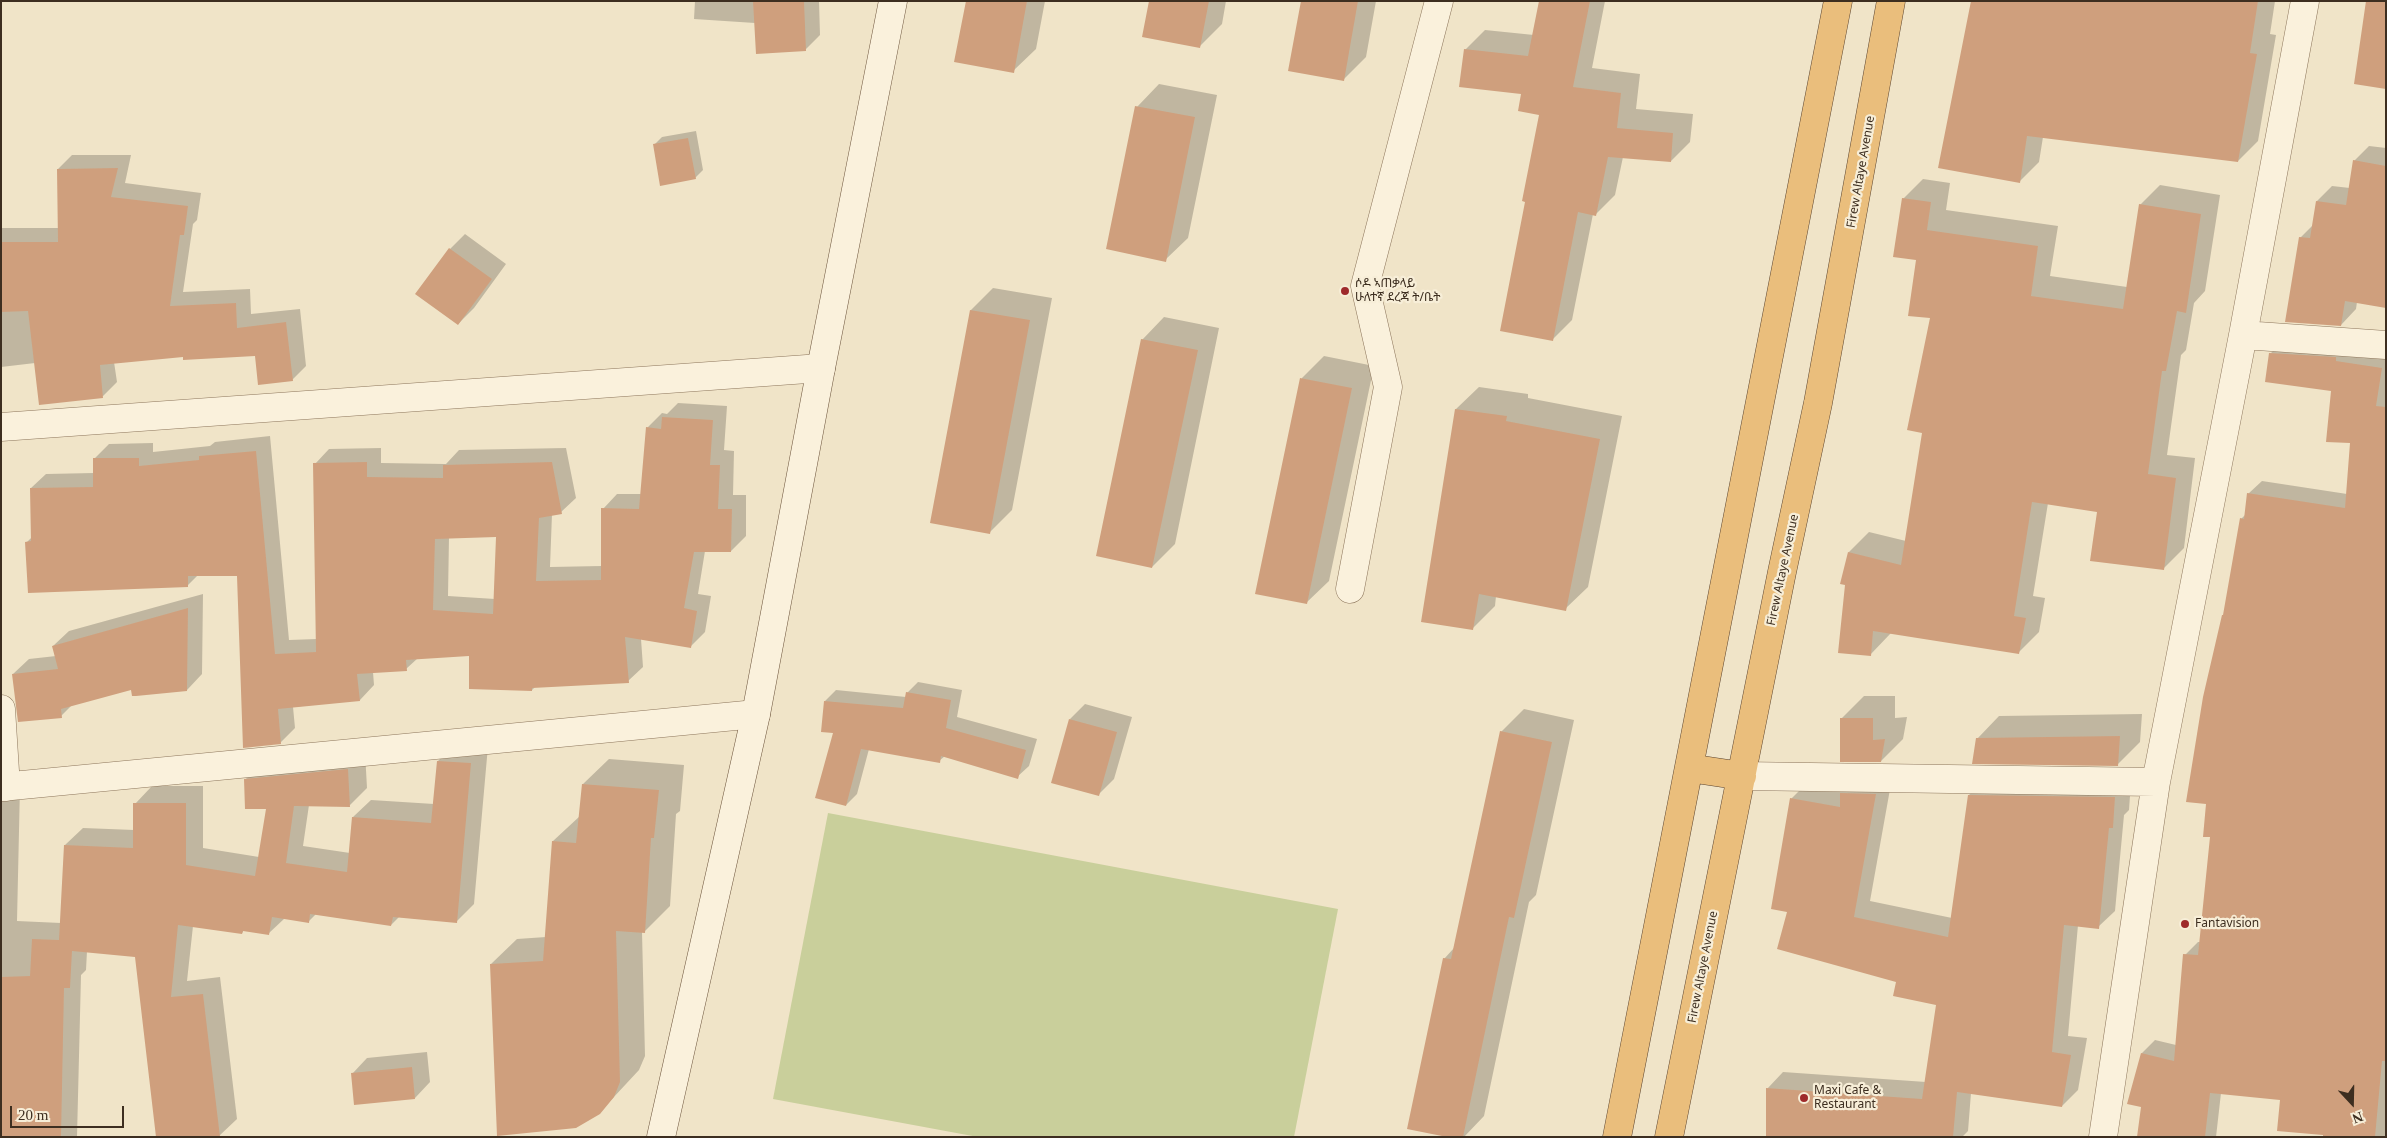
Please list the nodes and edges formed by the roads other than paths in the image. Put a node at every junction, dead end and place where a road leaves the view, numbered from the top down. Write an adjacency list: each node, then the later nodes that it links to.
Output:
1 (893, 1): 8 (street)
2 (1439, 1): 10 (street)
3 (1838, 1): 13 (highway)
4 (1891, 1): 14 (highway, Firew Altaye Avenue)
5 (2304, 1): 6 (street)
6 (2243, 335): 7 (street); 15 (street)
7 (2386, 345)
8 (820, 368): 9 (street); 12 (street)
9 (1, 427)
10 (1350, 589)
11 (1, 709): 16 (street)
12 (756, 714): 16 (street); 17 (street)
13 (1689, 768): 14 (highway); 18 (highway)
14 (1742, 776): 15 (street); 19 (highway, Firew Altaye Avenue)
15 (2156, 782): 20 (street)
16 (4, 787)
17 (662, 1137)
18 (1617, 1137)
19 (1669, 1137)
20 (2103, 1137)

